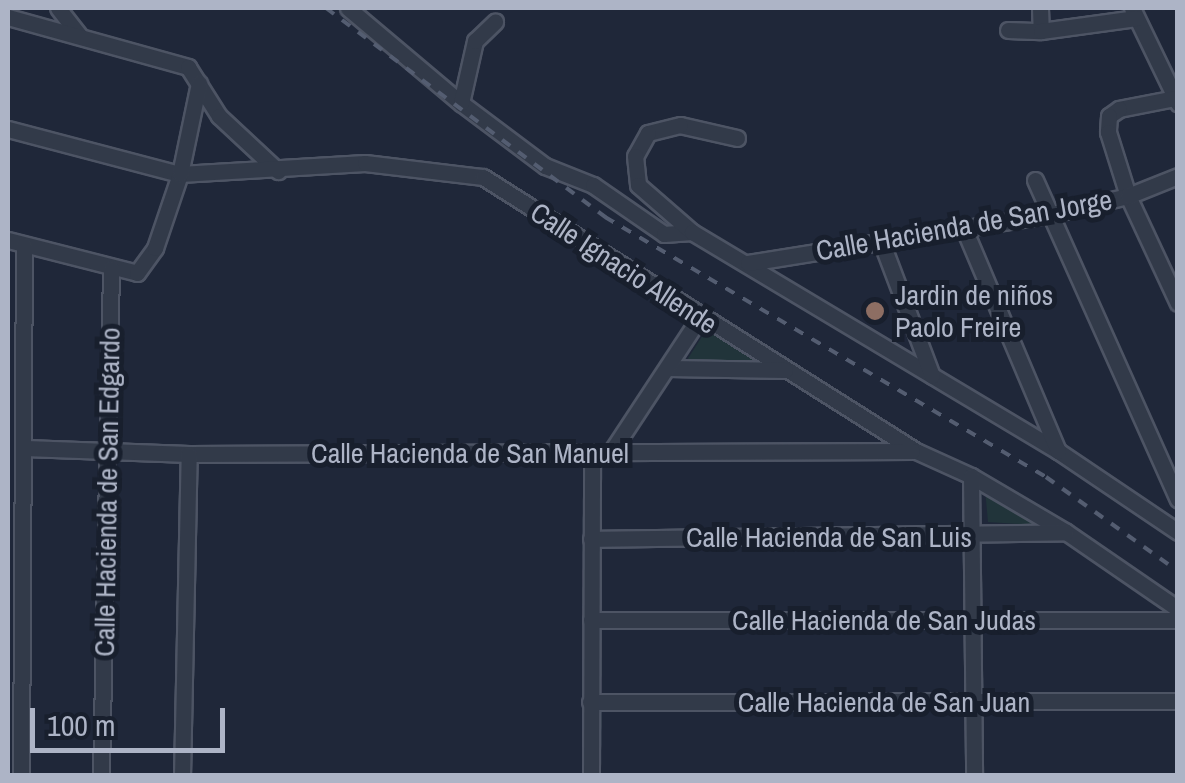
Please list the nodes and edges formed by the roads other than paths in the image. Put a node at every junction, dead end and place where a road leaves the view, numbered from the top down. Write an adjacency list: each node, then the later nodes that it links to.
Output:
1 (58, 8): 9 (street)
2 (348, 8): 12 (street)
3 (1040, 8): 8 (street)
4 (1134, 13): 8 (street); 11 (street)
5 (8, 17): 9 (street)
6 (495, 22): 12 (street)
7 (1008, 30): 8 (street)
8 (1041, 31)
9 (80, 36): 10 (street)
10 (199, 84): 15 (street); 16 (street)
11 (1176, 100): 19 (street)
12 (461, 103): 22 (street)
13 (8, 130): 16 (street, Calle Ignacio Allende)
14 (737, 138): 22 (street)
15 (278, 171): 16 (street, Calle Ignacio Allende); 28 (street, Calle Ignacio Allende)
16 (180, 174): 26 (street)
17 (1178, 176): 19 (street, Calle Hacienda de San Jorge)
18 (1035, 180): 20 (street)
19 (1128, 196): 20 (street, Calle Hacienda de San Jorge); 27 (street)
20 (1048, 215): 21 (street, Calle Hacienda de San Jorge); 45 (street)
21 (965, 231): 23 (street, Calle Hacienda de San Jorge); 38 (street)
22 (692, 232): 25 (street)
23 (881, 241): 25 (street, Calle Hacienda de San Jorge); 33 (street)
24 (16, 242): 26 (street); 30 (street)
25 (748, 263): 33 (street)
26 (111, 268): 39 (street, Calle Hacienda de San Edgardo)
27 (1178, 303)
28 (700, 317): 31 (street); 32 (street, Calle Ignacio Allende)
29 (8, 329): 30 (street)
30 (26, 336): 35 (street)
31 (668, 368): 32 (street); 41 (street)
32 (786, 370): 37 (street, Calle Ignacio Allende)
33 (932, 376): 38 (street)
34 (8, 412): 35 (street)
35 (25, 417): 36 (street)
36 (24, 448): 39 (street, Calle Hacienda de San Manuel); 44 (street)
37 (916, 450): 41 (street, Calle Hacienda de San Manuel); 43 (street, Calle Ignacio Allende)
38 (1058, 451): 47 (street)
39 (108, 452): 42 (street, Calle Hacienda de San Manuel); 59 (street, Calle Hacienda de San Edgardo)
40 (592, 452): 41 (street, Calle Hacienda de San Manuel); 42 (street, Calle Hacienda de San Manuel); 49 (street)
41 (611, 452)
42 (189, 454): 60 (street)
43 (971, 476): 46 (street, Calle Ignacio Allende); 48 (street)
44 (15, 500): 50 (street)
45 (1178, 500)
46 (1066, 532): 48 (street, Calle Hacienda de San Luis); 51 (street, Calle Ignacio Allende)
47 (1178, 532)
48 (971, 537): 49 (street, Calle Hacienda de San Luis); 53 (street)
49 (591, 539): 52 (street)
50 (14, 583): 58 (street)
51 (1178, 610)
52 (590, 620): 53 (street, Calle Hacienda de San Judas); 56 (street)
53 (973, 620): 54 (street, Calle Hacienda de San Judas); 57 (street)
54 (1178, 620)
55 (1178, 701): 57 (street, Calle Hacienda de San Juan)
56 (590, 702): 57 (street, Calle Hacienda de San Juan); 61 (street)
57 (976, 703): 62 (street)
58 (21, 776)
59 (101, 776)
60 (182, 776)
61 (591, 776)
62 (974, 776)

